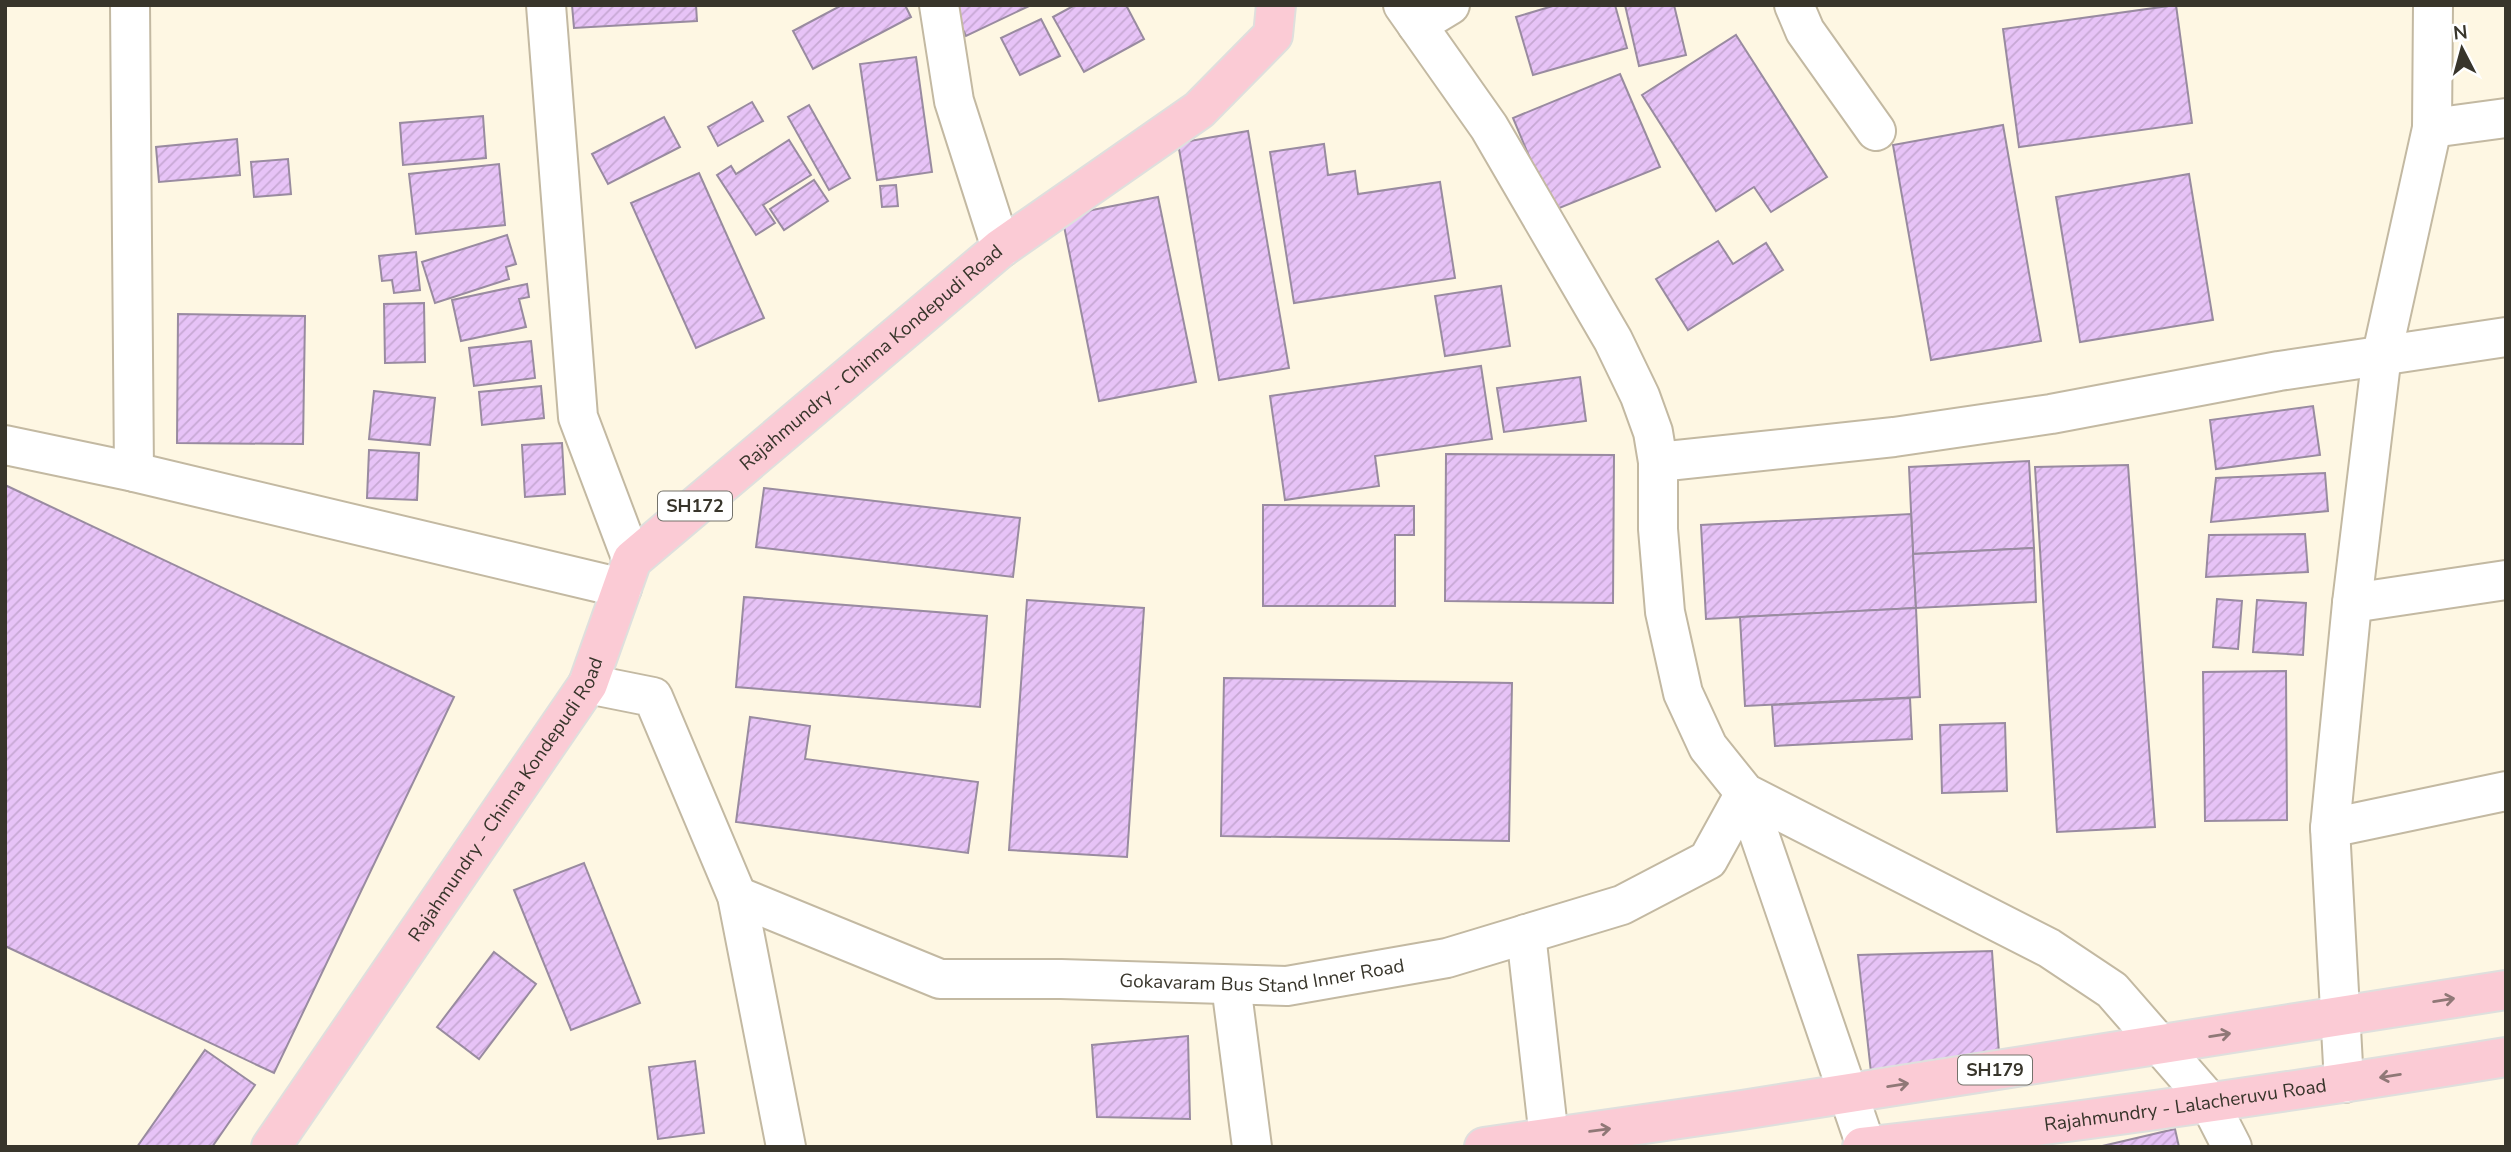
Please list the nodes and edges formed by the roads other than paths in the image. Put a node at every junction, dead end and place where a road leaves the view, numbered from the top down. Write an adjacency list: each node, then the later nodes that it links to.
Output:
1 (130, 5): 17 (street)
2 (546, 5): 18 (street)
3 (939, 5): 12 (street)
4 (1276, 5): 12 (main road, Rajahmundry - Chinna Kondepudi Road / SH172)
5 (1450, 5): 8 (street)
6 (1794, 5): 11 (street)
7 (2432, 5): 10 (street)
8 (1410, 15): 16 (street)
9 (2506, 118): 10 (street)
10 (2432, 128): 14 (street)
11 (1876, 131)
12 (1001, 248): 18 (main road, Rajahmundry - Chinna Kondepudi Road / SH172)
13 (2506, 337): 14 (street)
14 (2382, 354): 16 (street); 20 (street)
15 (5, 445): 17 (street)
16 (1658, 462): 23 (street)
17 (134, 472): 18 (street)
18 (627, 574): 21 (main road, Rajahmundry - Chinna Kondepudi Road)
19 (2506, 580): 20 (street)
20 (2352, 603): 24 (street)
21 (588, 684): 25 (street); 37 (main road, Rajahmundry - Chinna Kondepudi Road)
22 (2506, 791): 24 (street)
23 (1745, 793): 26 (street, Gokavaram Bus Stand Inner Road); 30 (street); 33 (street)
24 (2330, 828): 29 (street)
25 (737, 896): 27 (street, Gokavaram Bus Stand Inner Road); 38 (street)
26 (1526, 934): 27 (street, Gokavaram Bus Stand Inner Road); 36 (street)
27 (1231, 985): 39 (street)
28 (2506, 990): 29 (main road, SH179, one-way to 28)
29 (2340, 1016): 30 (main road, SH179, one-way to 29); 32 (street)
30 (2160, 1044): 33 (main road, SH179, one-way to 30); 34 (street)
31 (2506, 1057): 32 (main road, Rajahmundry - Lalacheruvu Road, one-way to 32)
32 (2344, 1083): 34 (main road, Rajahmundry - Lalacheruvu Road)
33 (1848, 1093): 36 (main road, SH179, one-way to 33); 41 (street)
34 (2208, 1100): 35 (main road, Rajahmundry - Lalacheruvu Road); 42 (street)
35 (2028, 1137): 41 (main road, Rajahmundry - Lalacheruvu Road)
36 (1549, 1142): 40 (main road, SH179)
37 (271, 1147)
38 (786, 1147)
39 (1252, 1147)
40 (1484, 1147)
41 (1864, 1147)
42 (2232, 1147)

